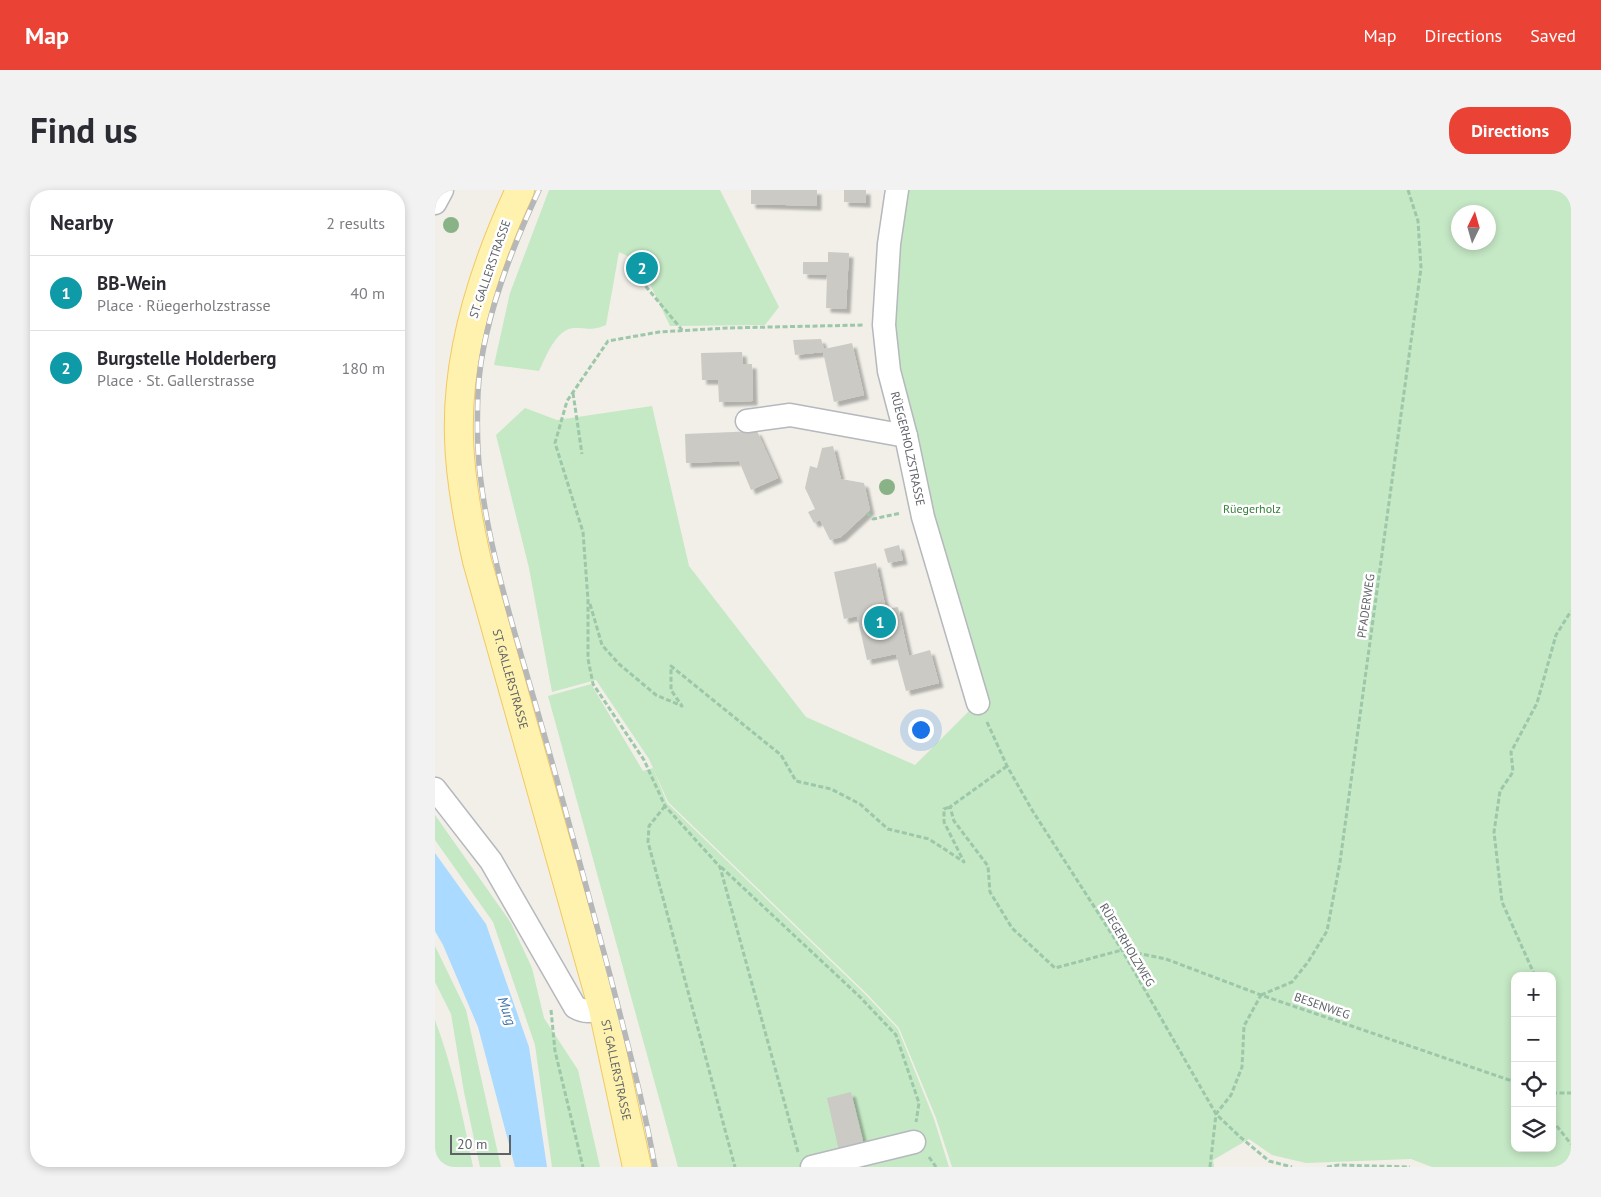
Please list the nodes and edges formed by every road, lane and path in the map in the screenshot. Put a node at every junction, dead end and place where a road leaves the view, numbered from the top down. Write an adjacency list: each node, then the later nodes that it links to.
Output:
1 (442, 190): 5 (street)
2 (520, 190): 27 (main road, ST. GALLERSTRASSE)
3 (897, 190): 7 (street, RÜEGERHOLZSTRASSE)
4 (1408, 190): 25 (path, PFADERWEG)
5 (435, 202)
6 (634, 267): 8 (path)
7 (885, 325): 8 (path); 11 (street, RÜEGERHOLZSTRASSE)
8 (682, 331): 9 (path)
9 (573, 393): 12 (path); 15 (path)
10 (747, 421): 11 (street)
11 (906, 436): 13 (street, RÜEGERHOLZSTRASSE)
12 (582, 454)
13 (921, 508): 14 (path); 17 (street, RÜEGERHOLZSTRASSE)
14 (867, 513)
15 (589, 600): 20 (path); 21 (path)
16 (1571, 611): 24 (path)
17 (978, 702): 18 (path, RÜEGERHOLZWEG)
18 (1007, 766): 21 (path); 23 (path, RÜEGERHOLZWEG)
19 (435, 789): 27 (street)
20 (665, 806): 22 (path); 38 (path)
21 (950, 806): 23 (path)
22 (720, 867): 33 (path); 35 (path)
23 (1122, 950): 25 (path, BESENWEG); 31 (path, RÜEGERHOLZWEG)
24 (1533, 972)
25 (1261, 995): 28 (path, BESENWEG); 31 (path)
26 (550, 1001): 36 (path)
27 (603, 1009): 37 (main road, ST. GALLERSTRASSE)
28 (1511, 1081)
29 (1556, 1092): 30 (path)
30 (1571, 1093)
31 (1216, 1114): 39 (path); 40 (path, RÜEGERHOLZWEG)
32 (1556, 1125): 34 (path)
33 (913, 1142): 35 (street)
34 (1571, 1144)
35 (806, 1162)
36 (583, 1167)
37 (637, 1167)
38 (735, 1167)
39 (1210, 1167)
40 (1292, 1167)
41 (1327, 1167): 42 (path)
42 (1410, 1167)

